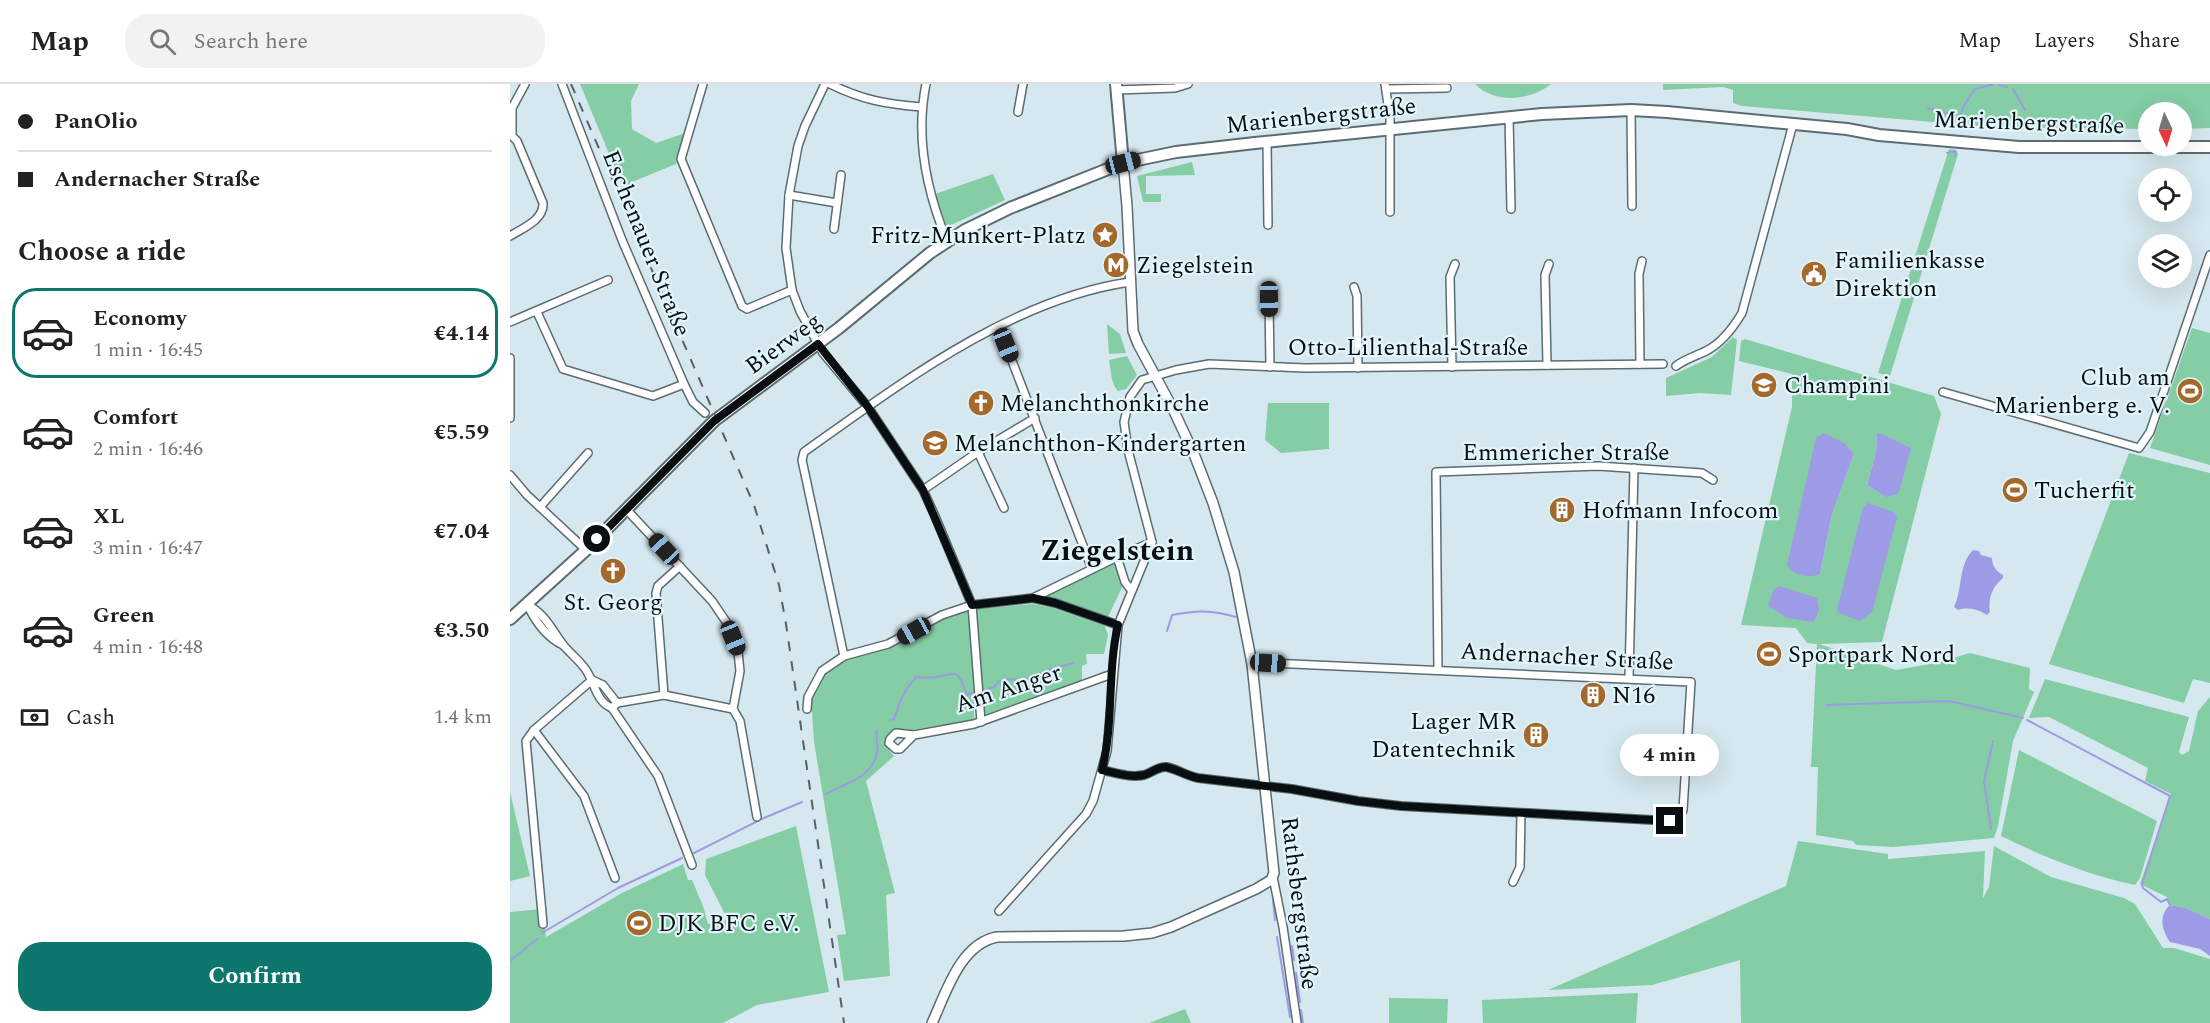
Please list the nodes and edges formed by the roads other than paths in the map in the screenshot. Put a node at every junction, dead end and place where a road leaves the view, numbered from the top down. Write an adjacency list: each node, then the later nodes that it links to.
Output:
1 (525, 84): 17 (street)
2 (562, 84): 57 (street, Eschenauer Straße)
3 (703, 84): 43 (street)
4 (827, 84): 11 (street); 26 (street)
5 (926, 84): 11 (street)
6 (1023, 84): 13 (street)
7 (1188, 84): 8 (street)
8 (1116, 87): 24 (main road)
9 (1385, 87): 10 (street); 16 (street)
10 (1447, 88)
11 (922, 106): 34 (street)
12 (1631, 111): 14 (main road, Marienbergstraße); 15 (main road, Marienbergstraße); 28 (street)
13 (1018, 112)
14 (1509, 117): 16 (main road, Marienbergstraße); 29 (street)
15 (1794, 124): 22 (main road, Marienbergstraße); 52 (street)
16 (1390, 129): 18 (main road, Marienbergstraße); 30 (street)
17 (511, 137): 33 (street)
18 (1267, 141): 24 (main road, Marienbergstraße); 31 (street)
19 (2138, 141): 22 (main road, Marienbergstraße)
20 (2192, 141): 21 (main road)
21 (2210, 141)
22 (2062, 145): 23 (main road, Marienbergstraße)
23 (2210, 147)
24 (1123, 163): 34 (main road, Bierweg); 40 (street, Rathsbergstraße)
25 (841, 175): 27 (street)
26 (789, 195): 27 (street); 43 (street)
27 (837, 203): 32 (street)
28 (1632, 206)
29 (1511, 208)
30 (1390, 212)
31 (1268, 225)
32 (834, 229)
33 (510, 236)
34 (947, 241): 47 (main road, Bierweg)
35 (2210, 255): 58 (street)
36 (1642, 261): 49 (street)
37 (1455, 264): 54 (street)
38 (1549, 264): 51 (street)
39 (608, 280): 44 (street)
40 (1130, 282): 46 (street); 56 (street, Rathsbergstraße)
41 (1266, 287): 53 (street)
42 (1354, 287): 55 (street)
43 (792, 290): 47 (street)
44 (537, 312): 45 (street); 57 (street)
45 (510, 322)
46 (999, 327): 59 (street); 62 (street)
47 (818, 344): 59 (street); 71 (main road, Bierweg)
48 (510, 358): 61 (street)
49 (1640, 364): 50 (street, Otto-Lilienthal-Straße); 51 (street, Otto-Lilienthal-Straße)
50 (1663, 364)
51 (1547, 365): 54 (street, Otto-Lilienthal-Straße)
52 (1676, 366)
53 (1270, 367): 55 (street, Otto-Lilienthal-Straße); 56 (street, Otto-Lilienthal-Straße)
54 (1452, 367): 55 (street, Otto-Lilienthal-Straße)
55 (1358, 368)
56 (1154, 375): 72 (street); 84 (street, Rathsbergstraße)
57 (684, 384): 60 (street, Eschenauer Straße)
58 (1943, 392)
59 (868, 407): 68 (street); 83 (street)
60 (705, 413)
61 (510, 418)
62 (1035, 418): 63 (street); 76 (street)
63 (978, 452): 68 (street); 70 (street)
64 (588, 453): 69 (street)
65 (1634, 468): 67 (street, Emmericher Straße); 85 (street, Emmericher Straße); 87 (street)
66 (510, 475): 69 (street)
67 (1713, 480)
68 (923, 490): 80 (street)
69 (540, 507): 73 (street)
70 (1004, 507)
71 (626, 509): 73 (main road, Bierweg); 75 (street)
72 (1152, 542): 74 (street); 77 (street)
73 (586, 550): 79 (main road, Bierweg)
74 (1117, 557): 76 (street); 77 (street)
75 (680, 566): 89 (street); 91 (street)
76 (1092, 569): 78 (street)
77 (1131, 590): 82 (street)
78 (1033, 598): 80 (street); 82 (street)
79 (526, 604): 81 (main road, Bierweg); 88 (street)
80 (972, 605): 83 (street); 93 (street)
81 (510, 619)
82 (1118, 625): 86 (street)
83 (844, 656): 92 (street)
84 (1252, 664): 85 (street, Andernacher Straße); 97 (street, Rathsbergstraße)
85 (1438, 670): 87 (street, Andernacher Straße)
86 (1112, 674): 93 (street, Am Anger); 96 (street)
87 (1629, 678): 98 (street, Andernacher Straße)
88 (592, 680): 90 (street); 94 (street)
89 (664, 694): 90 (street); 91 (street)
90 (615, 706): 100 (street)
91 (733, 709): 99 (street)
92 (807, 709)
93 (981, 722): 95 (street, Am Anger)
94 (534, 730): 102 (street); 105 (street)
95 (914, 735)
96 (1102, 770): 97 (street, Andernacher Straße); 104 (street)
97 (1266, 786): 98 (street, Andernacher Straße); 101 (street, Rathsbergstraße)
98 (1521, 813): 103 (street)
99 (757, 817)
100 (692, 865)
101 (1273, 877): 106 (street); 107 (street, Rathsbergstraße)
102 (615, 878)
103 (1513, 882)
104 (999, 911)
105 (543, 924)
106 (932, 1023)
107 (1297, 1023)

